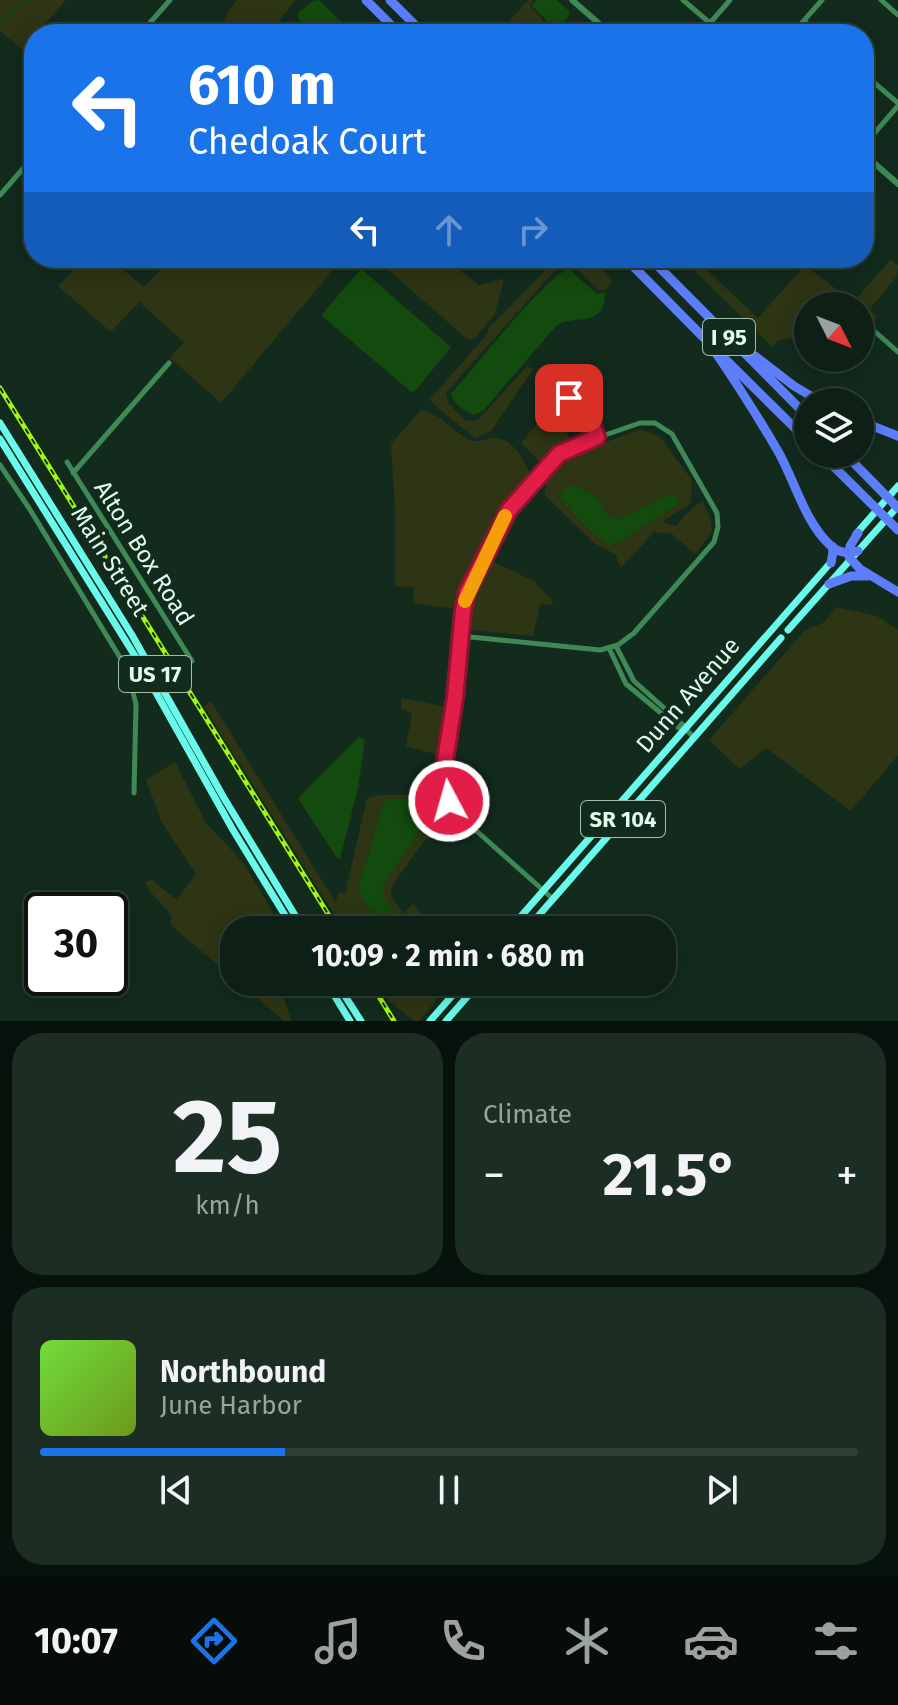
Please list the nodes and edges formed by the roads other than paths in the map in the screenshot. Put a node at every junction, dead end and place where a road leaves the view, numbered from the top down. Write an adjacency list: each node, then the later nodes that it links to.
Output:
1 (170, 0): 12 (street)
2 (366, 0): 13 (highway)
3 (390, 0): 14 (highway)
4 (572, 0): 15 (street)
5 (683, 0): 11 (street)
6 (730, 0): 11 (street)
7 (822, 0): 10 (street)
8 (881, 0): 9 (street)
9 (897, 13)
10 (804, 21): 16 (street); 17 (street)
11 (710, 23)
12 (149, 24)
13 (390, 24)
14 (414, 24)
15 (600, 24)
16 (801, 24)
17 (807, 24)
18 (874, 83): 19 (street)
19 (898, 105): 20 (street)
20 (874, 133)
21 (874, 163): 23 (street)
22 (24, 167): 24 (street)
23 (898, 184)
24 (0, 195)
25 (635, 268): 29 (highway, I 95)
26 (660, 268): 28 (highway, I 95)
27 (874, 331): 30 (street)
28 (724, 332): 33 (highway); 34 (highway, I 95)
29 (709, 343): 36 (highway, I 95); 50 (highway)
30 (898, 352)
31 (169, 363): 45 (street)
32 (552, 383): 39 (street)
33 (797, 388)
34 (794, 403)
35 (0, 423): 64 (main road, Main Street / US 17)
36 (794, 427)
37 (874, 427): 38 (highway)
38 (898, 436)
39 (597, 437): 57 (street); 59 (street)
40 (0, 439): 64 (main road, Main Street / US 17)
41 (67, 462): 45 (street, Alton Box Road)
42 (0, 465): 63 (street)
43 (835, 468): 48 (highway)
44 (859, 468): 47 (highway)
45 (73, 473): 60 (street, Alton Box Road)
46 (898, 486): 49 (main road)
47 (898, 507): 50 (main road)
48 (898, 530)
49 (858, 533): 50 (highway)
50 (846, 553): 51 (highway); 52 (highway); 53 (main road)
51 (831, 563): 55 (main road, Dunn Avenue / SR 104)
52 (874, 577): 53 (highway); 54 (highway)
53 (829, 584): 56 (main road)
54 (898, 592)
55 (772, 630): 58 (street); 61 (main road, Dunn Avenue / SR 104)
56 (788, 630)
57 (461, 636): 59 (street); 65 (street)
58 (781, 638): 62 (main road, Dunn Avenue / SR 104)
59 (612, 647): 61 (street)
60 (192, 661)
61 (685, 729): 62 (street); 65 (main road, Dunn Avenue / SR 104)
62 (694, 738): 66 (main road, Dunn Avenue / SR 104)
63 (134, 793)
64 (237, 828): 67 (main road, Main Street / US 17); 68 (main road, Main Street / US 17)
65 (544, 891): 66 (street); 69 (main road, Dunn Avenue / SR 104)
66 (553, 899): 70 (main road, Dunn Avenue / SR 104)
67 (286, 916)
68 (295, 916)
69 (522, 916)
70 (538, 916)
71 (335, 996): 75 (main road)
72 (345, 996): 76 (main road)
73 (452, 996): 77 (main road)
74 (468, 996): 78 (main road)
75 (350, 1021)
76 (361, 1021)
77 (430, 1021)
78 (446, 1021)

